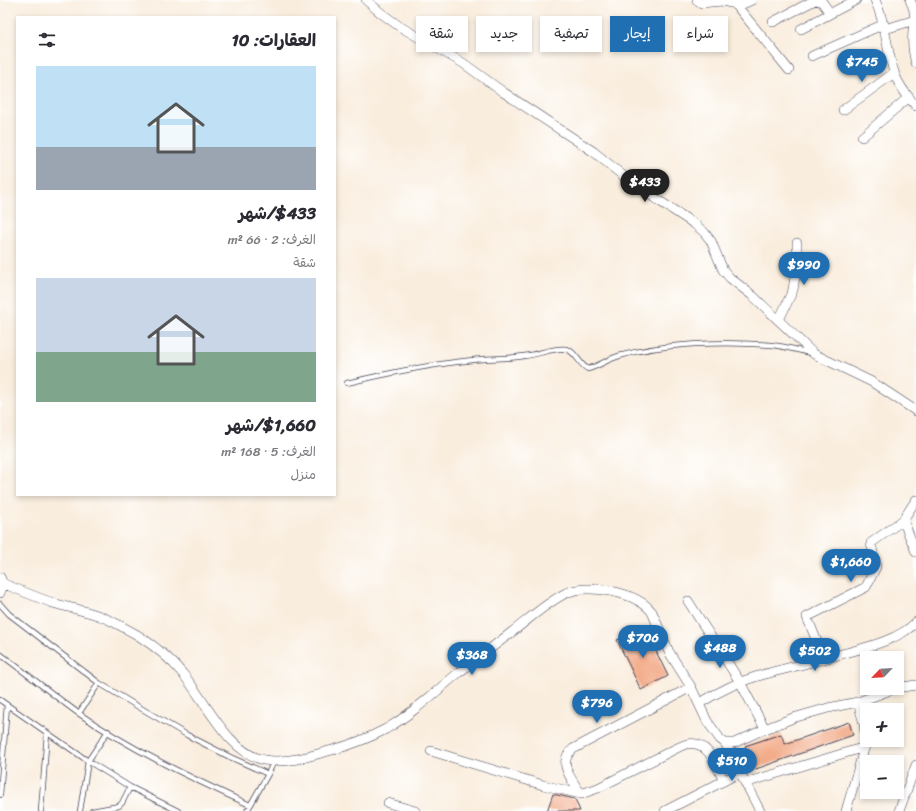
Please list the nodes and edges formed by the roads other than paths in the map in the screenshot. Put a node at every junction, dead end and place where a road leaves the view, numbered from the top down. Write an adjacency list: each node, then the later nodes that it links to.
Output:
1 (366, 0): 23 (street)
2 (696, 0): 8 (street)
3 (752, 0): 8 (street)
4 (816, 0): 9 (street); 11 (street)
5 (856, 0): 9 (street)
6 (875, 0): 12 (street)
7 (910, 0): 10 (street)
8 (734, 2): 16 (street)
9 (830, 13): 13 (street)
10 (915, 20): 12 (street); 15 (street)
11 (773, 22)
12 (884, 26): 14 (street); 17 (street)
13 (801, 29)
14 (812, 56)
15 (916, 63)
16 (789, 70)
17 (894, 73): 18 (street); 20 (street)
18 (909, 97): 19 (street); 21 (street)
19 (916, 106)
20 (843, 110)
21 (862, 137)
22 (797, 243): 23 (street)
23 (779, 320): 24 (street)
24 (814, 354): 25 (lane); 26 (street)
25 (348, 384)
26 (916, 411)
27 (916, 500): 28 (street)
28 (903, 520): 29 (street); 35 (street)
29 (916, 552)
30 (1, 584): 53 (street)
31 (688, 601): 36 (street)
32 (0, 604): 37 (lane)
33 (916, 622): 35 (street)
34 (0, 654): 45 (lane)
35 (824, 659): 36 (street)
36 (740, 682): 42 (street); 46 (street)
37 (99, 683): 45 (lane); 56 (lane)
38 (916, 685): 41 (street)
39 (691, 687): 42 (street); 53 (street); 60 (street)
40 (0, 700): 43 (lane)
41 (858, 702): 44 (street); 46 (street)
42 (700, 703): 49 (street)
43 (7, 705): 48 (lane); 61 (lane)
44 (860, 709)
45 (79, 713): 47 (lane)
46 (765, 729): 49 (street)
47 (108, 731): 52 (lane); 63 (lane)
48 (47, 734): 52 (lane); 64 (lane)
49 (725, 743): 55 (street)
50 (865, 747): 58 (street); 72 (street)
51 (431, 751): 60 (street)
52 (88, 761): 59 (lane); 65 (lane)
53 (274, 761): 56 (lane)
54 (916, 765): 73 (street)
55 (739, 773): 57 (street); 58 (street)
56 (268, 774): 63 (lane)
57 (724, 781): 60 (street); 70 (street)
58 (745, 783): 71 (street)
59 (130, 787): 66 (lane); 67 (lane)
60 (581, 794)
61 (0, 795)
62 (388, 803): 69 (street)
63 (250, 805): 68 (lane)
64 (41, 811)
65 (80, 811)
66 (92, 811)
67 (178, 811)
68 (247, 811)
69 (415, 811)
70 (665, 811)
71 (760, 811)
72 (846, 811)
73 (899, 811)

